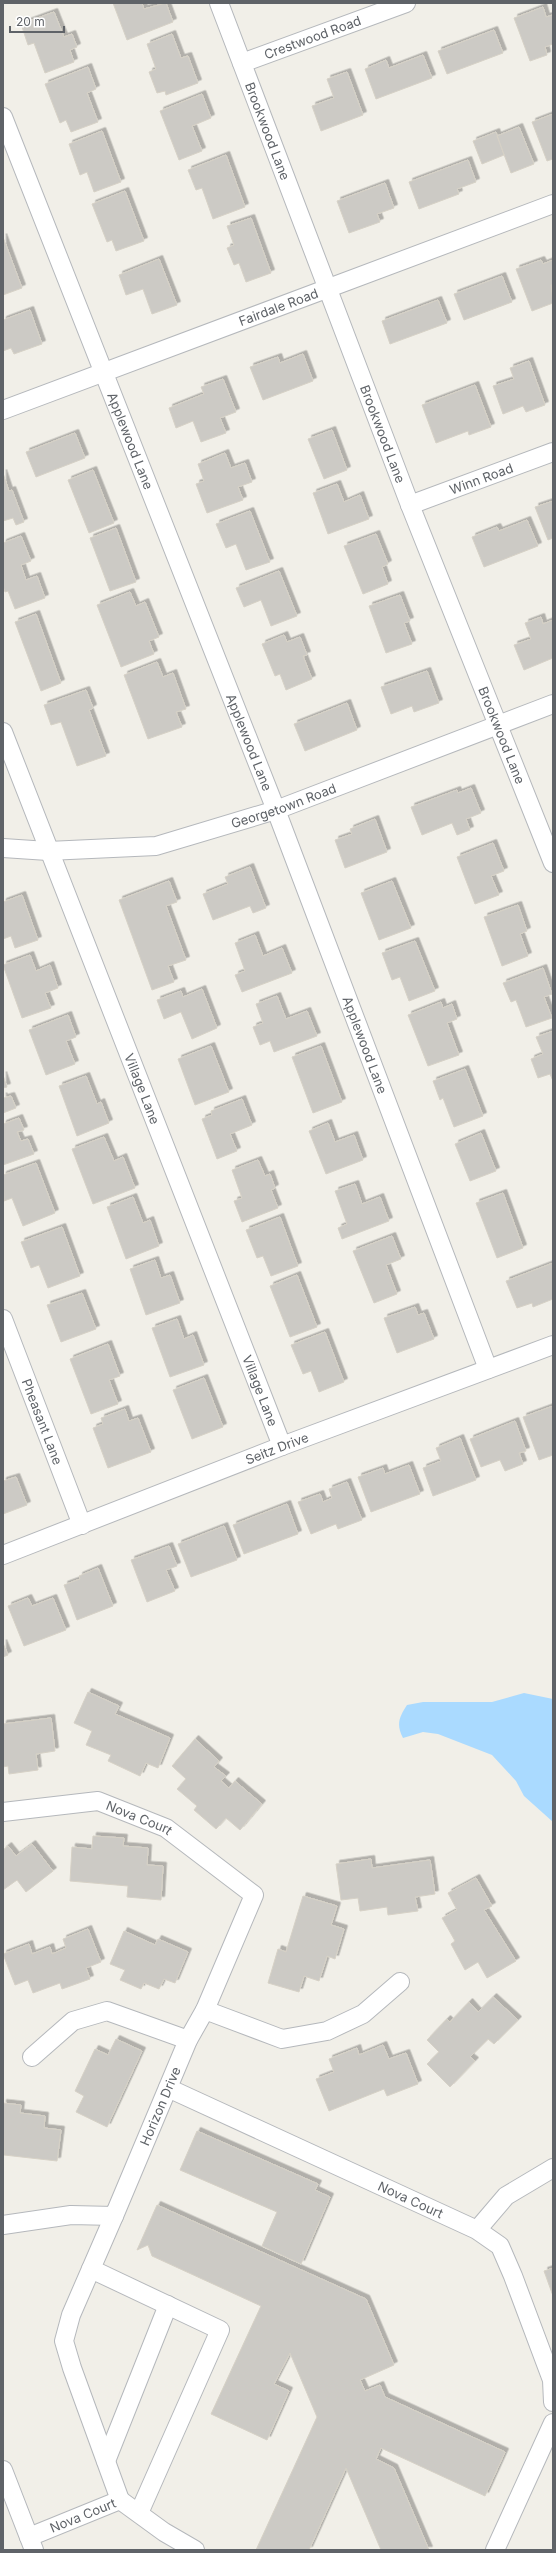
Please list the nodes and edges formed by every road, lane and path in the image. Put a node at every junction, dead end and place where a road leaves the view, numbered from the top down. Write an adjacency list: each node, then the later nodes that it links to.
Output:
1 (219, 3): 3 (street, Brookwood Lane)
2 (406, 3): 3 (street, Crestwood Road)
3 (242, 63): 6 (street, Brookwood Lane)
4 (3, 117): 7 (street, Applewood Lane)
5 (553, 204): 6 (street, Fairdale Road)
6 (327, 288): 7 (street, Fairdale Road); 10 (street, Brookwood Lane)
7 (103, 373): 8 (street, Fairdale Road); 14 (street, Applewood Lane)
8 (3, 410)
9 (553, 452): 10 (street, Winn Road)
10 (410, 505): 12 (street, Brookwood Lane)
11 (553, 704): 12 (street, Georgetown Road)
12 (498, 724): 14 (street, Georgetown Road); 17 (street, Brookwood Lane)
13 (3, 732): 16 (street, Village Lane)
14 (276, 810): 16 (street, Georgetown Road); 20 (street, Applewood Lane)
15 (3, 848): 16 (street, Georgetown Road)
16 (48, 851): 21 (street, Village Lane)
17 (553, 863)
18 (4, 1323): 22 (street, Pheasant Lane)
19 (553, 1345): 20 (street, Seitz Drive)
20 (488, 1370): 21 (street, Seitz Drive)
21 (282, 1446): 22 (street, Seitz Drive)
22 (82, 1525): 23 (street, Seitz Drive)
23 (3, 1555)
24 (3, 1812): 25 (street, Nova Court)
25 (254, 1895): 27 (street, Horizon Drive)
26 (400, 1982): 27 (street)
27 (205, 2010): 28 (street, Horizon Drive)
28 (188, 2040): 29 (street); 30 (street, Horizon Drive)
29 (32, 2057)
30 (168, 2088): 32 (street, Horizon Drive); 34 (street, Nova Court)
31 (553, 2168): 34 (street)
32 (114, 2216): 33 (street); 35 (street, Horizon Drive)
33 (3, 2226)
34 (477, 2230): 37 (street, Nova Court)
35 (91, 2269): 36 (street); 39 (street, Horizon Drive)
36 (168, 2305): 39 (street); 42 (street)
37 (553, 2402)
38 (553, 2423): 45 (street)
39 (106, 2461): 41 (street, Horizon Drive)
40 (3, 2470): 43 (street)
41 (120, 2500): 42 (street, Nova Court); 43 (street, Nova Court)
42 (139, 2513): 44 (street, Nova Court)
43 (31, 2544)
44 (195, 2550)
45 (495, 2550)

